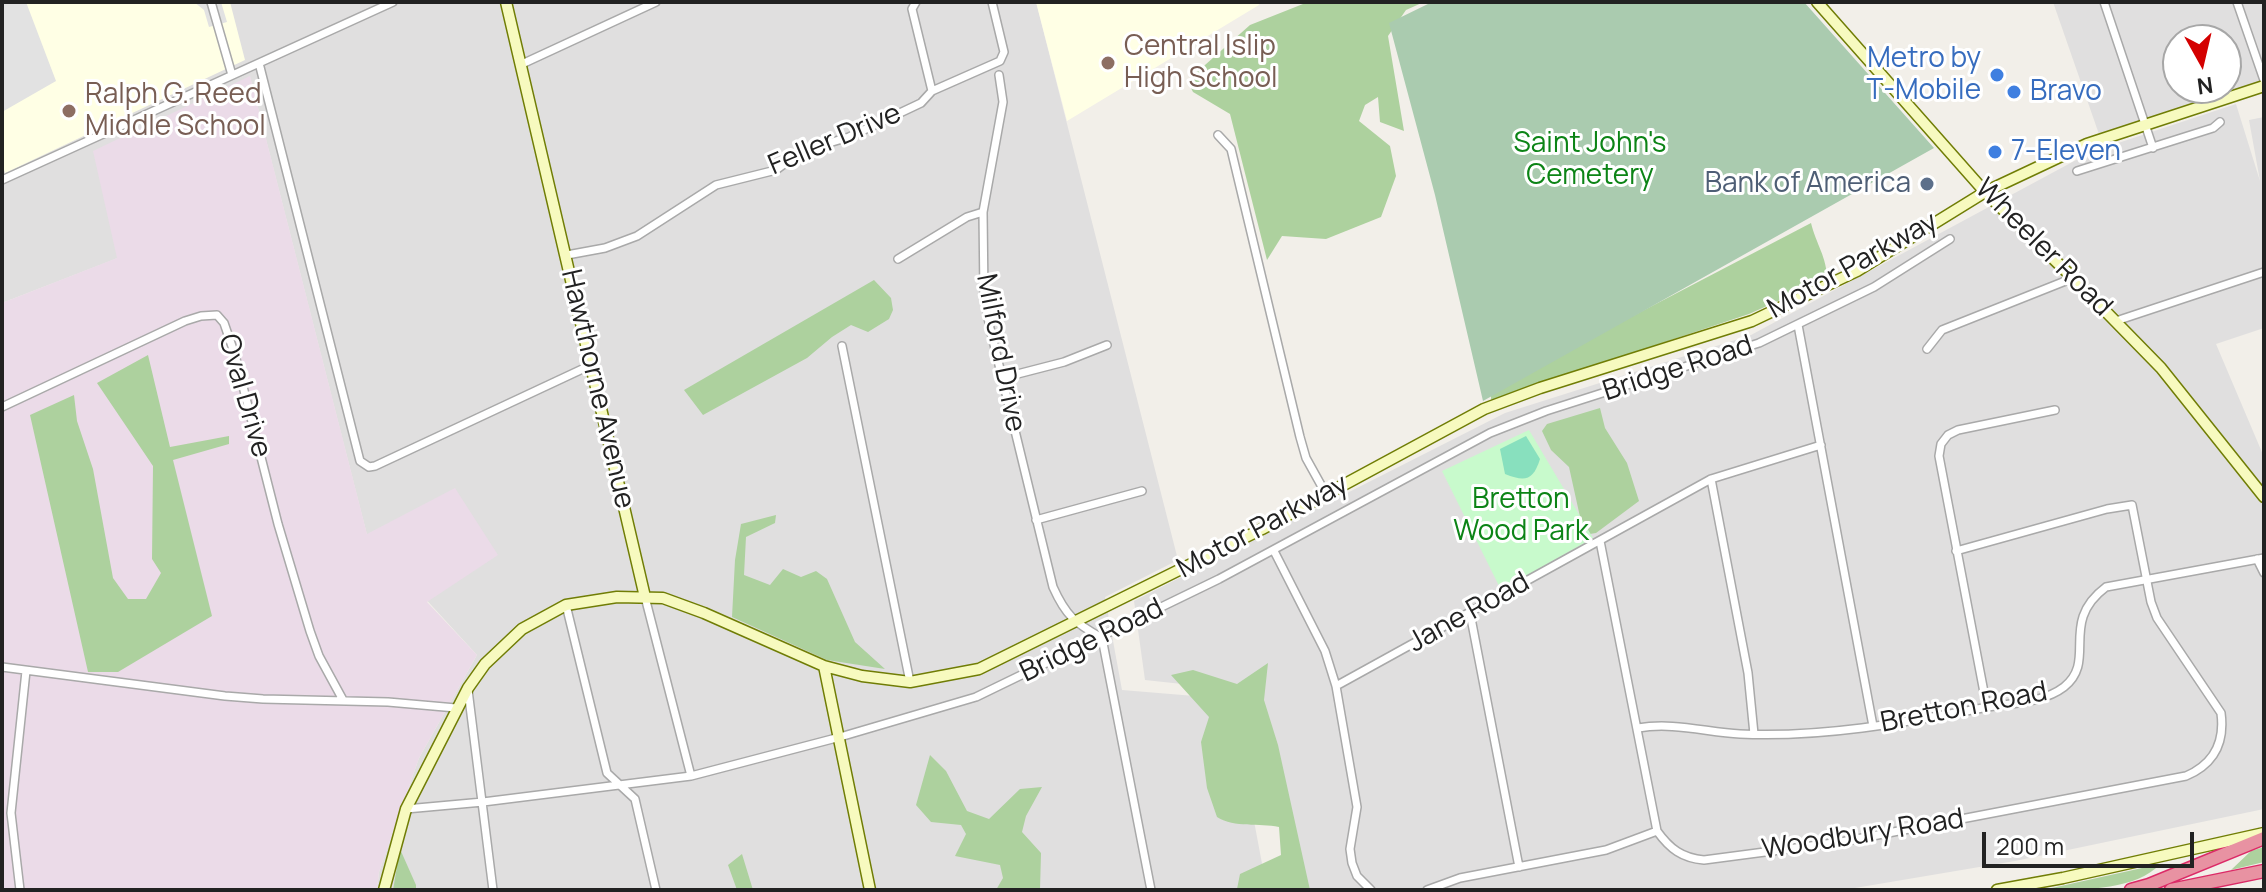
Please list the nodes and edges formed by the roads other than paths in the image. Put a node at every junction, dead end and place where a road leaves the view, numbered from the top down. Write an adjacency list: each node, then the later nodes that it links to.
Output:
1 (211, 2): 12 (street)
2 (393, 2): 10 (street)
3 (506, 2): 11 (main road, Hawthorne Avenue)
4 (656, 2): 11 (street)
5 (916, 2): 15 (street)
6 (992, 2): 15 (street, Feller Drive)
7 (1817, 2): 22 (main road, Wheeler Road)
8 (2104, 2): 17 (street)
9 (2237, 2): 14 (street)
10 (259, 63): 12 (street); 34 (street)
11 (522, 64): 25 (main road, Hawthorne Avenue)
12 (232, 75): 21 (street)
13 (999, 75): 23 (street, Milford Drive)
14 (2264, 83): 17 (main road, Motor Parkway)
15 (932, 91): 25 (street, Feller Drive)
16 (2220, 122): 19 (street)
17 (2147, 125): 19 (street); 22 (main road, Motor Parkway)
18 (1218, 135): 41 (street)
19 (2153, 148): 20 (street)
20 (2077, 171)
21 (2, 180)
22 (1985, 192): 28 (main road, Wheeler Road); 41 (main road, Motor Parkway)
23 (983, 212): 26 (street); 35 (street, Milford Drive)
24 (1950, 239): 30 (street, Bridge Road)
25 (567, 255): 34 (main road, Hawthorne Avenue)
26 (898, 259)
27 (2264, 272): 29 (street)
28 (2073, 278): 29 (main road, Wheeler Road); 33 (street)
29 (2116, 321): 42 (main road, Wheeler Road)
30 (1798, 325): 38 (street); 45 (street, Bridge Road)
31 (1107, 345): 35 (street)
32 (842, 346): 58 (street)
33 (1927, 349)
34 (591, 365): 50 (main road, Hawthorne Avenue)
35 (1002, 378): 43 (street, Milford Drive)
36 (2, 407): 61 (street, Oval Drive)
37 (2055, 410): 46 (street)
38 (1821, 445): 39 (street, Jane Road); 64 (street)
39 (1711, 479): 44 (street, Jane Road); 66 (street)
40 (1142, 491): 43 (street)
41 (1326, 494): 53 (main road, Motor Parkway)
42 (2264, 497)
43 (1036, 520): 53 (street, Milford Drive)
44 (1600, 541): 52 (street, Jane Road); 65 (street)
45 (1274, 551): 54 (street, Bridge Road); 59 (street)
46 (1956, 551): 49 (street, Woodbury Road); 63 (street)
47 (2260, 558): 48 (street); 49 (street, Bretton Road)
48 (2264, 573)
49 (2147, 579): 63 (street, Bretton Road); 72 (street, Woodbury Road)
50 (645, 597): 51 (main road, Motor Parkway); 55 (main road, Motor Parkway); 68 (street, Hawthorne Avenue)
51 (566, 605): 60 (main road, Motor Parkway); 69 (street)
52 (1470, 613): 59 (street, Jane Road); 74 (street)
53 (1075, 623): 54 (street); 58 (main road, Motor Parkway)
54 (1102, 638): 67 (street, Bridge Road); 81 (street)
55 (824, 666): 58 (main road, Motor Parkway); 67 (main road)
56 (2, 667): 57 (street)
57 (26, 671): 61 (street); 76 (street)
58 (910, 682)
59 (1336, 686): 82 (street)
60 (468, 688): 62 (main road, Motor Parkway); 70 (street)
61 (343, 700): 62 (street)
62 (456, 708): 71 (main road, Motor Parkway)
63 (1987, 708): 64 (street, Bretton Road)
64 (1873, 726): 66 (street, Bretton Road)
65 (1638, 728): 66 (street, Bretton Road); 72 (street)
66 (1754, 734)
67 (840, 737): 68 (street, Bridge Road); 80 (main road)
68 (691, 776): 69 (street, Bridge Road)
69 (620, 785): 70 (street, Bridge Road); 79 (street)
70 (483, 802): 71 (street, Bridge Road); 78 (street)
71 (406, 809): 77 (main road, Motor Parkway)
72 (1657, 831): 74 (street)
73 (2264, 836): 84 (main road); 85 (highway)
74 (1519, 867): 83 (street)
75 (2264, 871): 86 (highway)
76 (20, 890)
77 (384, 890)
78 (493, 890)
79 (656, 890)
80 (870, 890)
81 (1151, 890)
82 (1371, 890)
83 (1427, 890)
84 (1997, 890)
85 (2131, 890)
86 (2171, 890)

